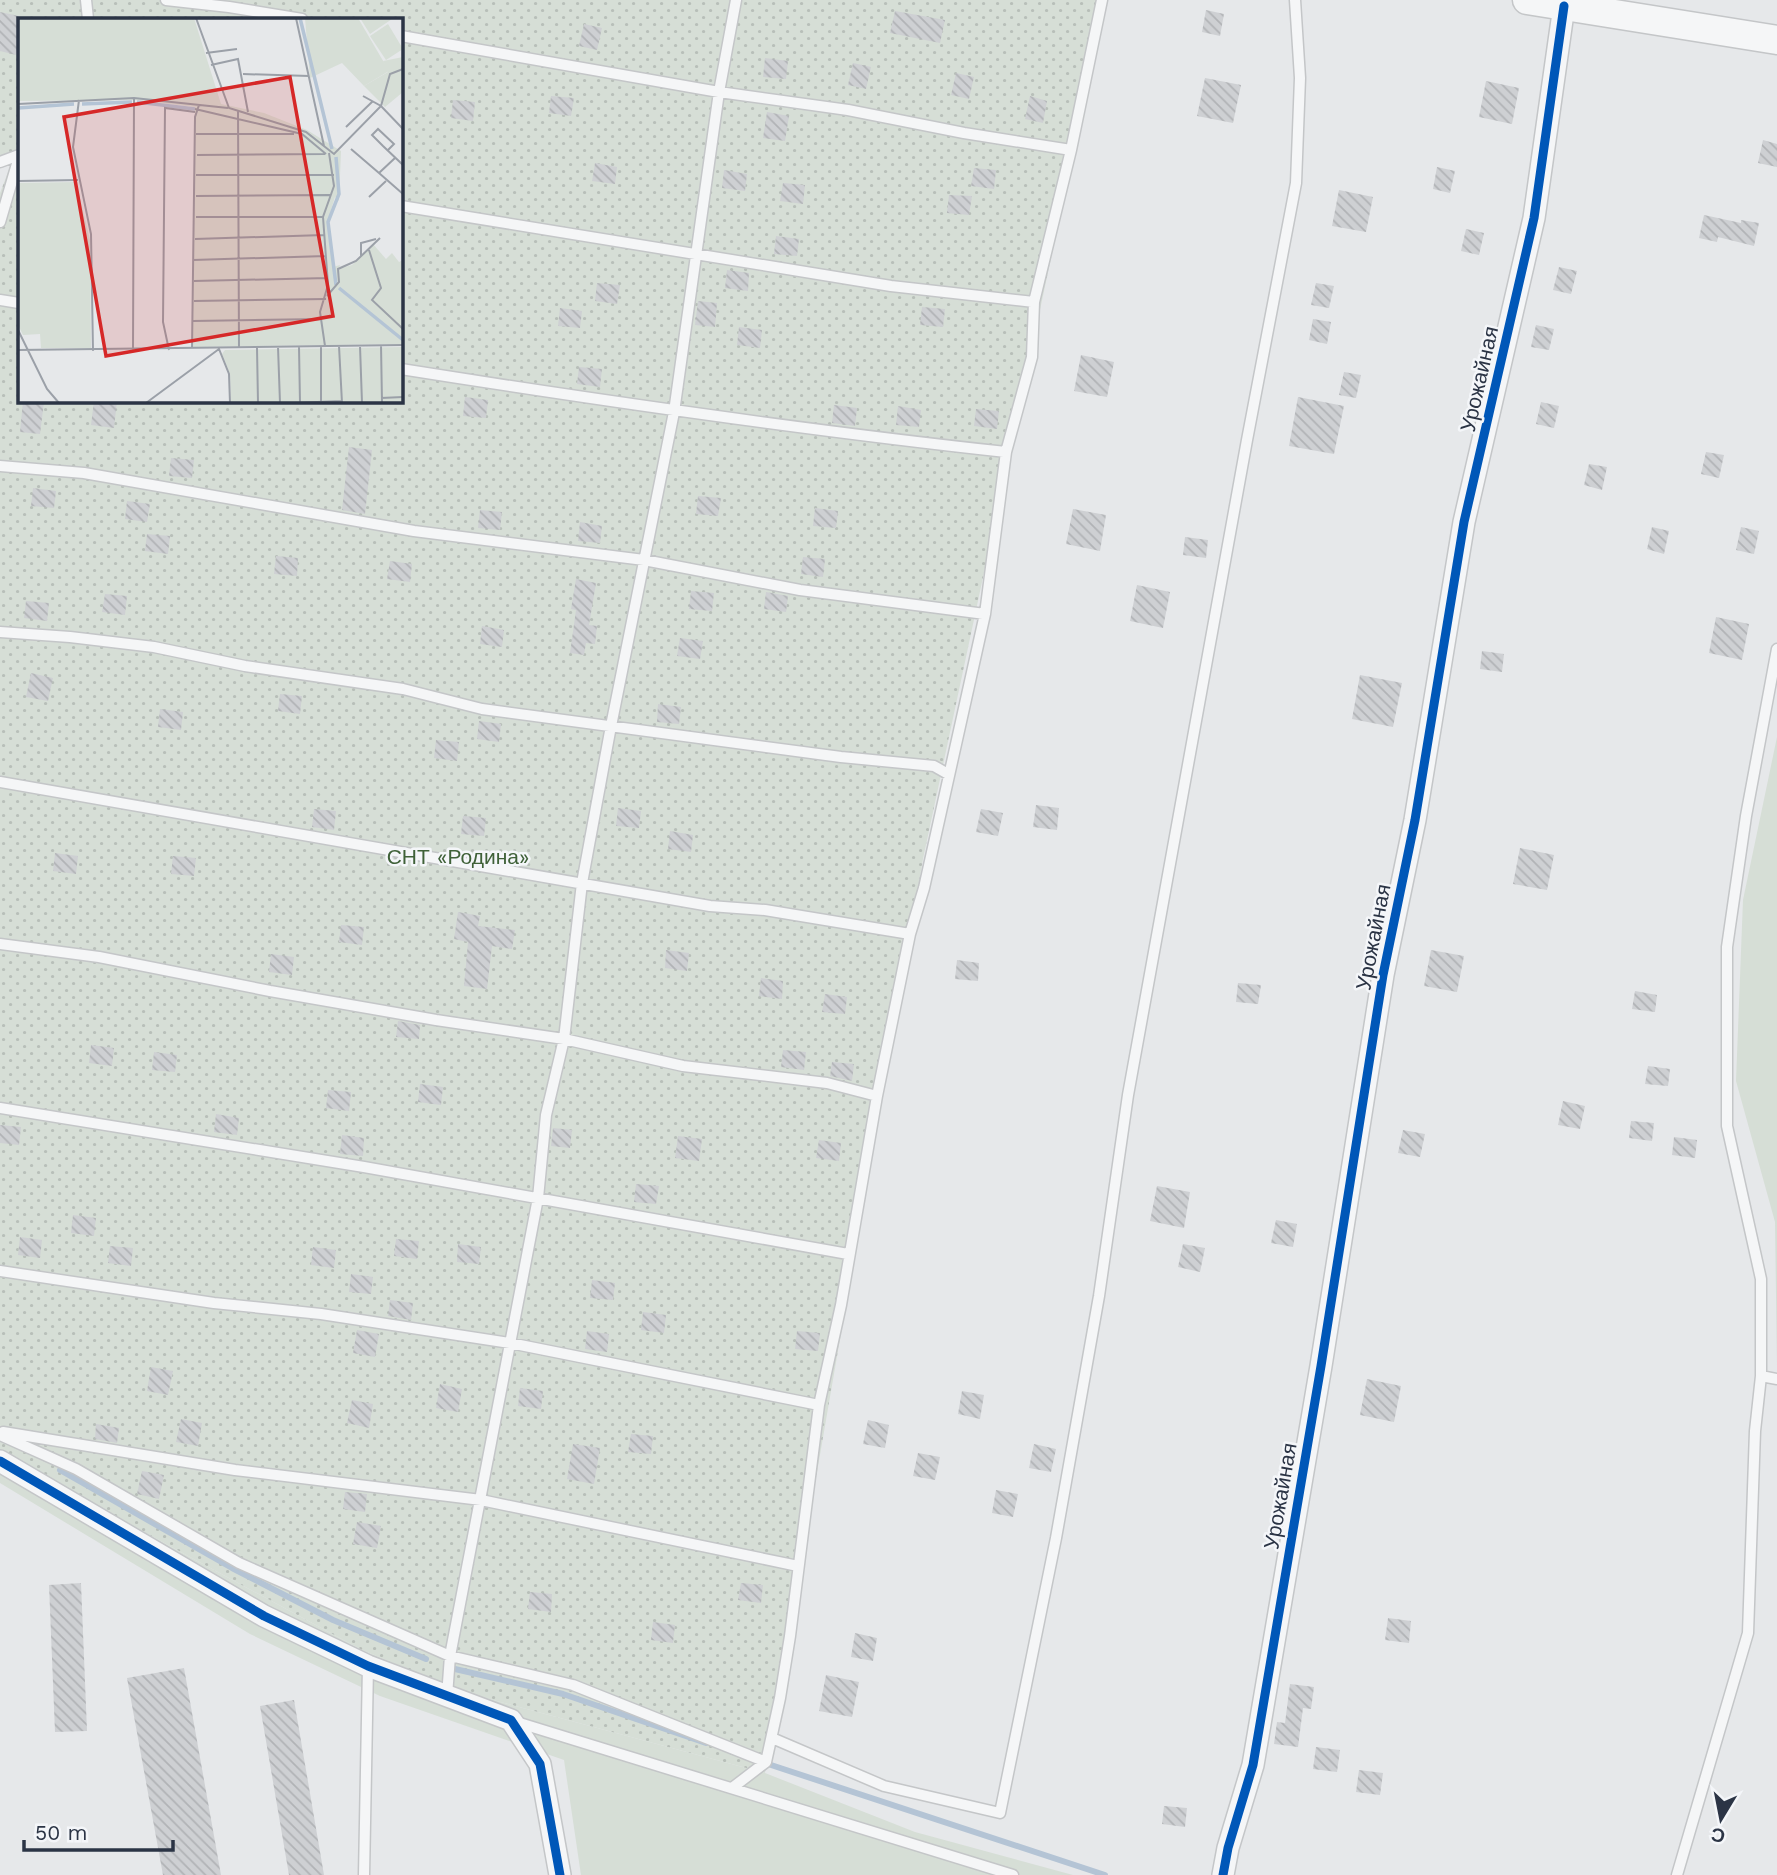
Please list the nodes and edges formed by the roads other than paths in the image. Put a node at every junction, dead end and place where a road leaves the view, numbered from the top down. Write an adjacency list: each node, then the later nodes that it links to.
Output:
1 (86, 0): 8 (lane)
2 (166, 0): 9 (lane)
3 (736, 0): 12 (lane)
4 (1102, 0): 13 (lane)
5 (1295, 0): 55 (lane)
6 (1527, 0): 7 (street)
7 (1564, 6): 11 (street); 61 (street, Урожайная)
8 (88, 18)
9 (296, 18)
10 (402, 36): 12 (lane)
11 (1777, 40)
12 (719, 92): 13 (lane); 19 (lane)
13 (1072, 150): 21 (lane)
14 (18, 156): 16 (lane)
15 (18, 159): 18 (lane)
16 (0, 162)
17 (402, 206): 19 (lane)
18 (0, 222)
19 (695, 255): 21 (lane); 24 (lane)
20 (0, 300): 22 (lane)
21 (1034, 302): 25 (lane)
22 (18, 303)
23 (402, 369): 24 (lane)
24 (674, 412): 25 (lane); 27 (lane)
25 (1006, 452): 28 (lane)
26 (0, 466): 27 (lane)
27 (644, 559): 28 (lane); 31 (lane)
28 (985, 614): 32 (lane)
29 (0, 632): 31 (lane)
30 (1777, 649): 44 (lane)
31 (611, 726): 32 (lane); 34 (lane)
32 (948, 774): 35 (lane)
33 (0, 782): 34 (lane)
34 (582, 883): 35 (lane); 37 (lane)
35 (910, 933): 38 (lane)
36 (0, 944): 37 (lane)
37 (564, 1039): 38 (lane); 40 (lane)
38 (877, 1096): 41 (lane)
39 (0, 1108): 40 (lane)
40 (538, 1198): 41 (lane); 43 (lane)
41 (848, 1254): 46 (lane)
42 (0, 1271): 43 (lane)
43 (510, 1343): 46 (lane); 49 (lane)
44 (1760, 1376): 45 (lane); 62 (lane)
45 (1777, 1379)
46 (819, 1405): 50 (lane)
47 (0, 1434): 49 (lane); 51 (lane)
48 (0, 1461): 52 (street)
49 (481, 1500): 50 (lane); 51 (lane)
50 (798, 1566): 55 (lane)
51 (450, 1656): 53 (lane); 56 (lane)
52 (368, 1666): 53 (street); 58 (lane)
53 (447, 1696): 54 (street)
54 (511, 1720): 57 (lane); 59 (street)
55 (772, 1738): 56 (lane)
56 (766, 1762): 57 (lane)
57 (732, 1788): 60 (lane)
58 (365, 1875)
59 (560, 1875)
60 (1013, 1875)
61 (1223, 1875)
62 (1677, 1875)

